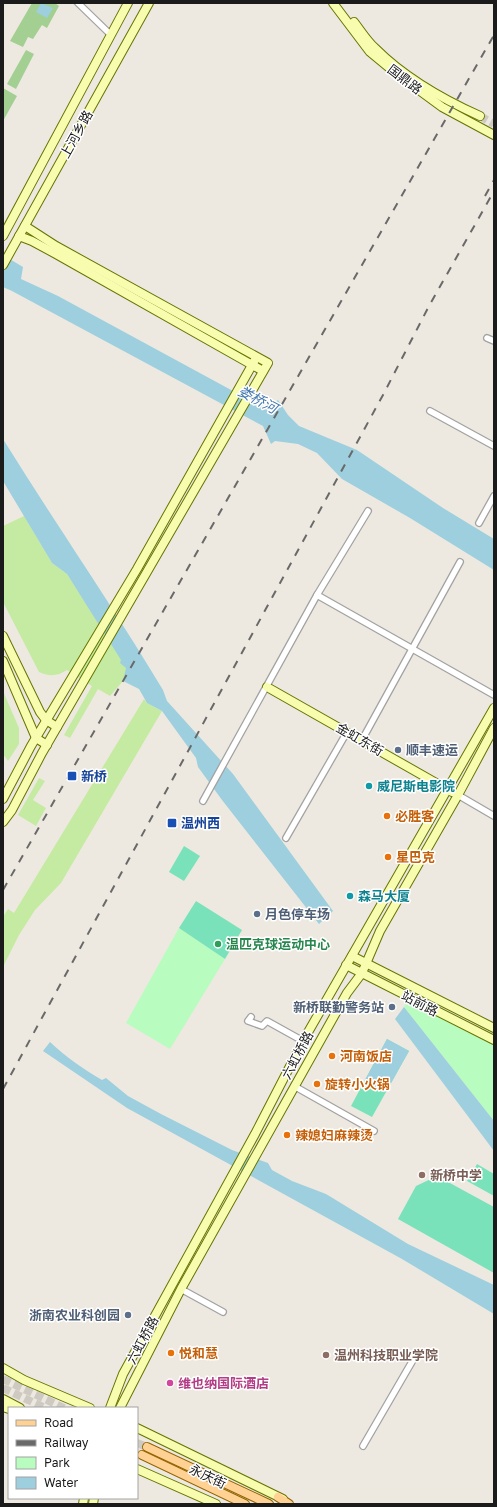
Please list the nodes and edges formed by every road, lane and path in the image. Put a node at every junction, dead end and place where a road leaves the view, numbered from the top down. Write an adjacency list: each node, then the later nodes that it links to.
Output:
1 (78, 3): 6 (street)
2 (128, 3): 6 (main road, 上河乡路)
3 (149, 3): 9 (main road, 上河乡路)
4 (333, 3): 8 (main road, 国鼎路)
5 (340, 3): 7 (main road, 国鼎路)
6 (111, 35): 10 (main road, 上河乡路)
7 (480, 116)
8 (494, 135)
9 (25, 226): 11 (main road, 上河乡路); 15 (main road)
10 (4, 231)
11 (19, 236): 12 (main road, 上河乡路); 15 (main road)
12 (3, 265)
13 (487, 338): 14 (street)
14 (494, 341)
15 (253, 361): 29 (main road); 30 (main road)
16 (430, 411): 17 (street)
17 (494, 446)
18 (494, 496): 20 (street)
19 (368, 511): 22 (street)
20 (479, 522)
21 (460, 562): 24 (street)
22 (317, 595): 24 (street); 26 (street)
23 (3, 636): 29 (main road)
24 (412, 649): 27 (street); 34 (street)
25 (3, 661): 33 (main road)
26 (267, 687): 32 (main road, 金虹东街); 39 (street)
27 (494, 695)
28 (494, 708): 36 (main road, 六虹桥路)
29 (46, 720): 30 (main road); 33 (main road)
30 (57, 727): 35 (main road)
31 (494, 728): 37 (main road, 六虹桥路)
32 (347, 732): 34 (main road, 金虹东街); 42 (street)
33 (36, 738): 35 (main road); 38 (main road)
34 (362, 740): 36 (main road, 金虹东街)
35 (47, 745): 41 (main road)
36 (448, 790): 37 (main road, 金虹东街); 43 (main road, 六虹桥路)
37 (458, 795): 40 (street, 金虹东街); 44 (main road, 六虹桥路)
38 (3, 799)
39 (203, 801)
40 (494, 816)
41 (3, 822)
42 (286, 838)
43 (352, 956): 44 (main road, 站前路); 45 (main road, 六虹桥路)
44 (366, 964): 46 (main road, 六虹桥路); 48 (main road, 站前路)
45 (346, 965): 46 (main road, 站前路); 50 (main road, 六虹桥路)
46 (362, 973): 49 (main road, 站前路); 51 (main road, 六虹桥路)
47 (251, 1017): 50 (street)
48 (494, 1028)
49 (494, 1040)
50 (303, 1042): 60 (main road, 六虹桥路)
51 (294, 1086): 52 (street); 53 (main road, 六虹桥路)
52 (374, 1131)
53 (181, 1290): 54 (street); 61 (main road, 六虹桥路)
54 (223, 1312)
55 (413, 1360): 63 (street)
56 (3, 1368): 59 (main road)
57 (3, 1399): 58 (main road)
58 (18, 1407)
59 (88, 1407)
60 (110, 1407)
61 (121, 1407)
62 (138, 1428): 67 (main road)
63 (363, 1446)
64 (146, 1447): 70 (main road, 永庆街)
65 (142, 1455): 69 (main road, 永庆街)
66 (138, 1469): 68 (main road)
67 (278, 1496): 71 (main road); 72 (main road)
68 (216, 1504)
69 (245, 1504)
70 (269, 1504)
71 (289, 1504)
72 (293, 1504)

